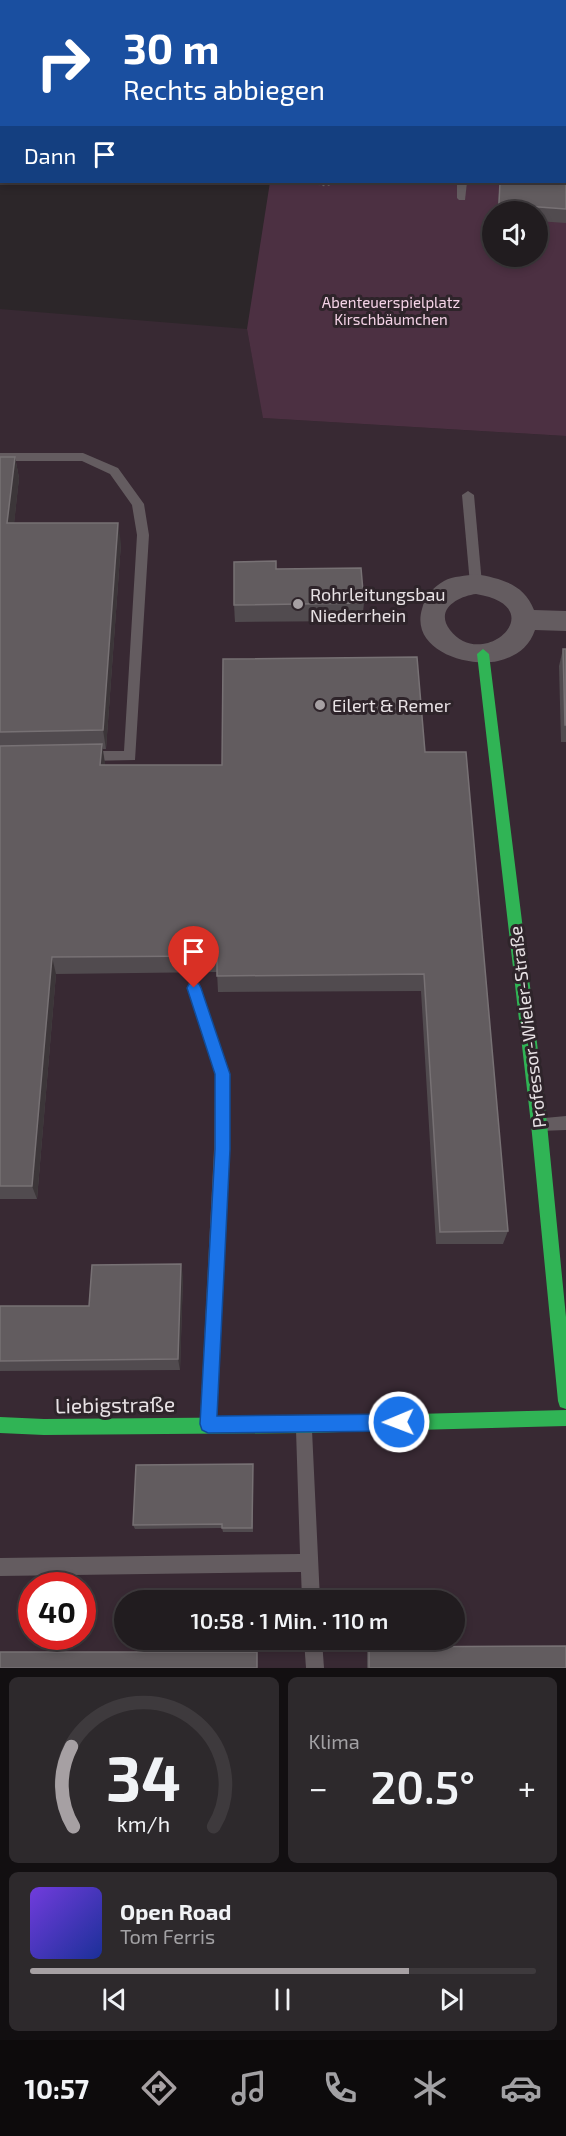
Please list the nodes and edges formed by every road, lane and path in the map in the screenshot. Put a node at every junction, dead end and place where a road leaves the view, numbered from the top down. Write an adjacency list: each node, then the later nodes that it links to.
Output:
1 (462, 183): 2 (lane)
2 (462, 198)
3 (0, 457): 9 (lane)
4 (468, 495): 5 (lane)
5 (476, 584): 6 (street); 8 (street)
6 (525, 620): 7 (street); 8 (street)
7 (566, 621)
8 (483, 654): 12 (street, Professor-Wieler-Straße)
9 (71, 757)
10 (194, 988): 15 (lane)
11 (566, 1123): 12 (lane)
12 (538, 1124): 13 (street, Professor-Wieler-Straße)
13 (566, 1401)
14 (566, 1418): 17 (street, Liebigstraße)
15 (208, 1424): 16 (street, Liebigstraße); 17 (street, Liebigstraße)
16 (0, 1425)
17 (303, 1425): 18 (lane)
18 (309, 1563): 19 (lane); 20 (lane)
19 (0, 1567)
20 (310, 1590)
21 (314, 1650): 22 (lane)
22 (315, 1668)

